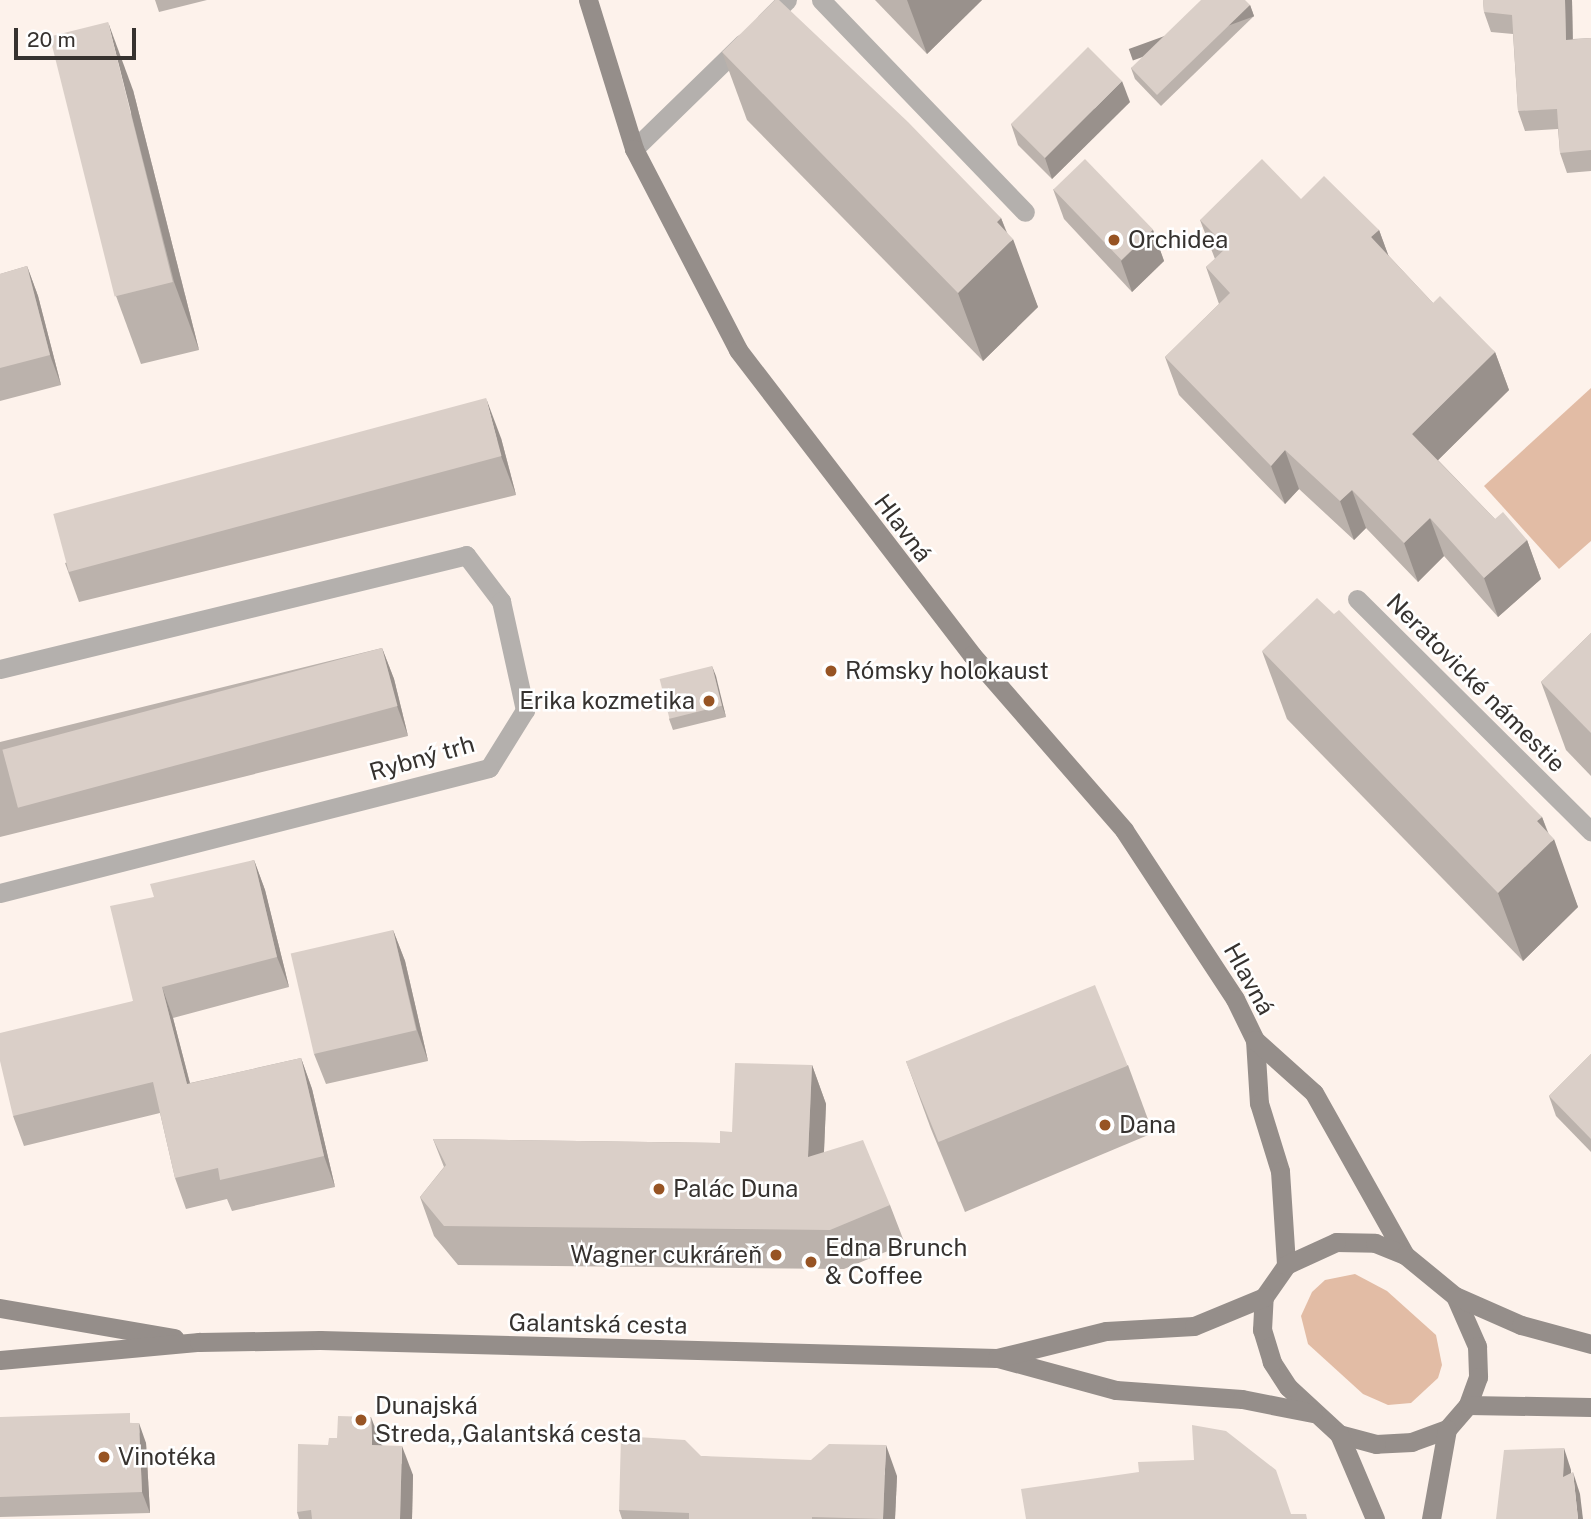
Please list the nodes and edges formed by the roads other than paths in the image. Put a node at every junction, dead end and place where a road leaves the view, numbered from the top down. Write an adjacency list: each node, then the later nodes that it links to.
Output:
1 (588, 0): 4 (main road, Hlavná)
2 (787, 0): 4 (street)
3 (821, 0): 5 (street)
4 (634, 149): 10 (main road, Hlavná)
5 (1025, 212)
6 (1357, 599): 8 (street, Neratovické námestie)
7 (0, 669): 9 (street, Rybný trh)
8 (1591, 831)
9 (0, 893)
10 (1255, 1040): 11 (main road); 12 (main road)
11 (1405, 1255): 12 (main road); 13 (main road)
12 (1286, 1265): 14 (main road)
13 (1455, 1296): 17 (main road); 20 (main road)
14 (1264, 1297): 18 (main road); 22 (main road)
15 (0, 1308): 16 (main road, Galantská cesta)
16 (199, 1342): 18 (main road, Galantská cesta); 19 (main road, Galantská cesta)
17 (1591, 1344)
18 (997, 1357): 22 (main road)
19 (0, 1360)
20 (1468, 1405): 21 (main road); 23 (main road)
21 (1591, 1407)
22 (1313, 1413): 24 (main road)
23 (1447, 1429): 24 (main road); 26 (main road)
24 (1339, 1434): 25 (main road)
25 (1375, 1519)
26 (1431, 1519)

